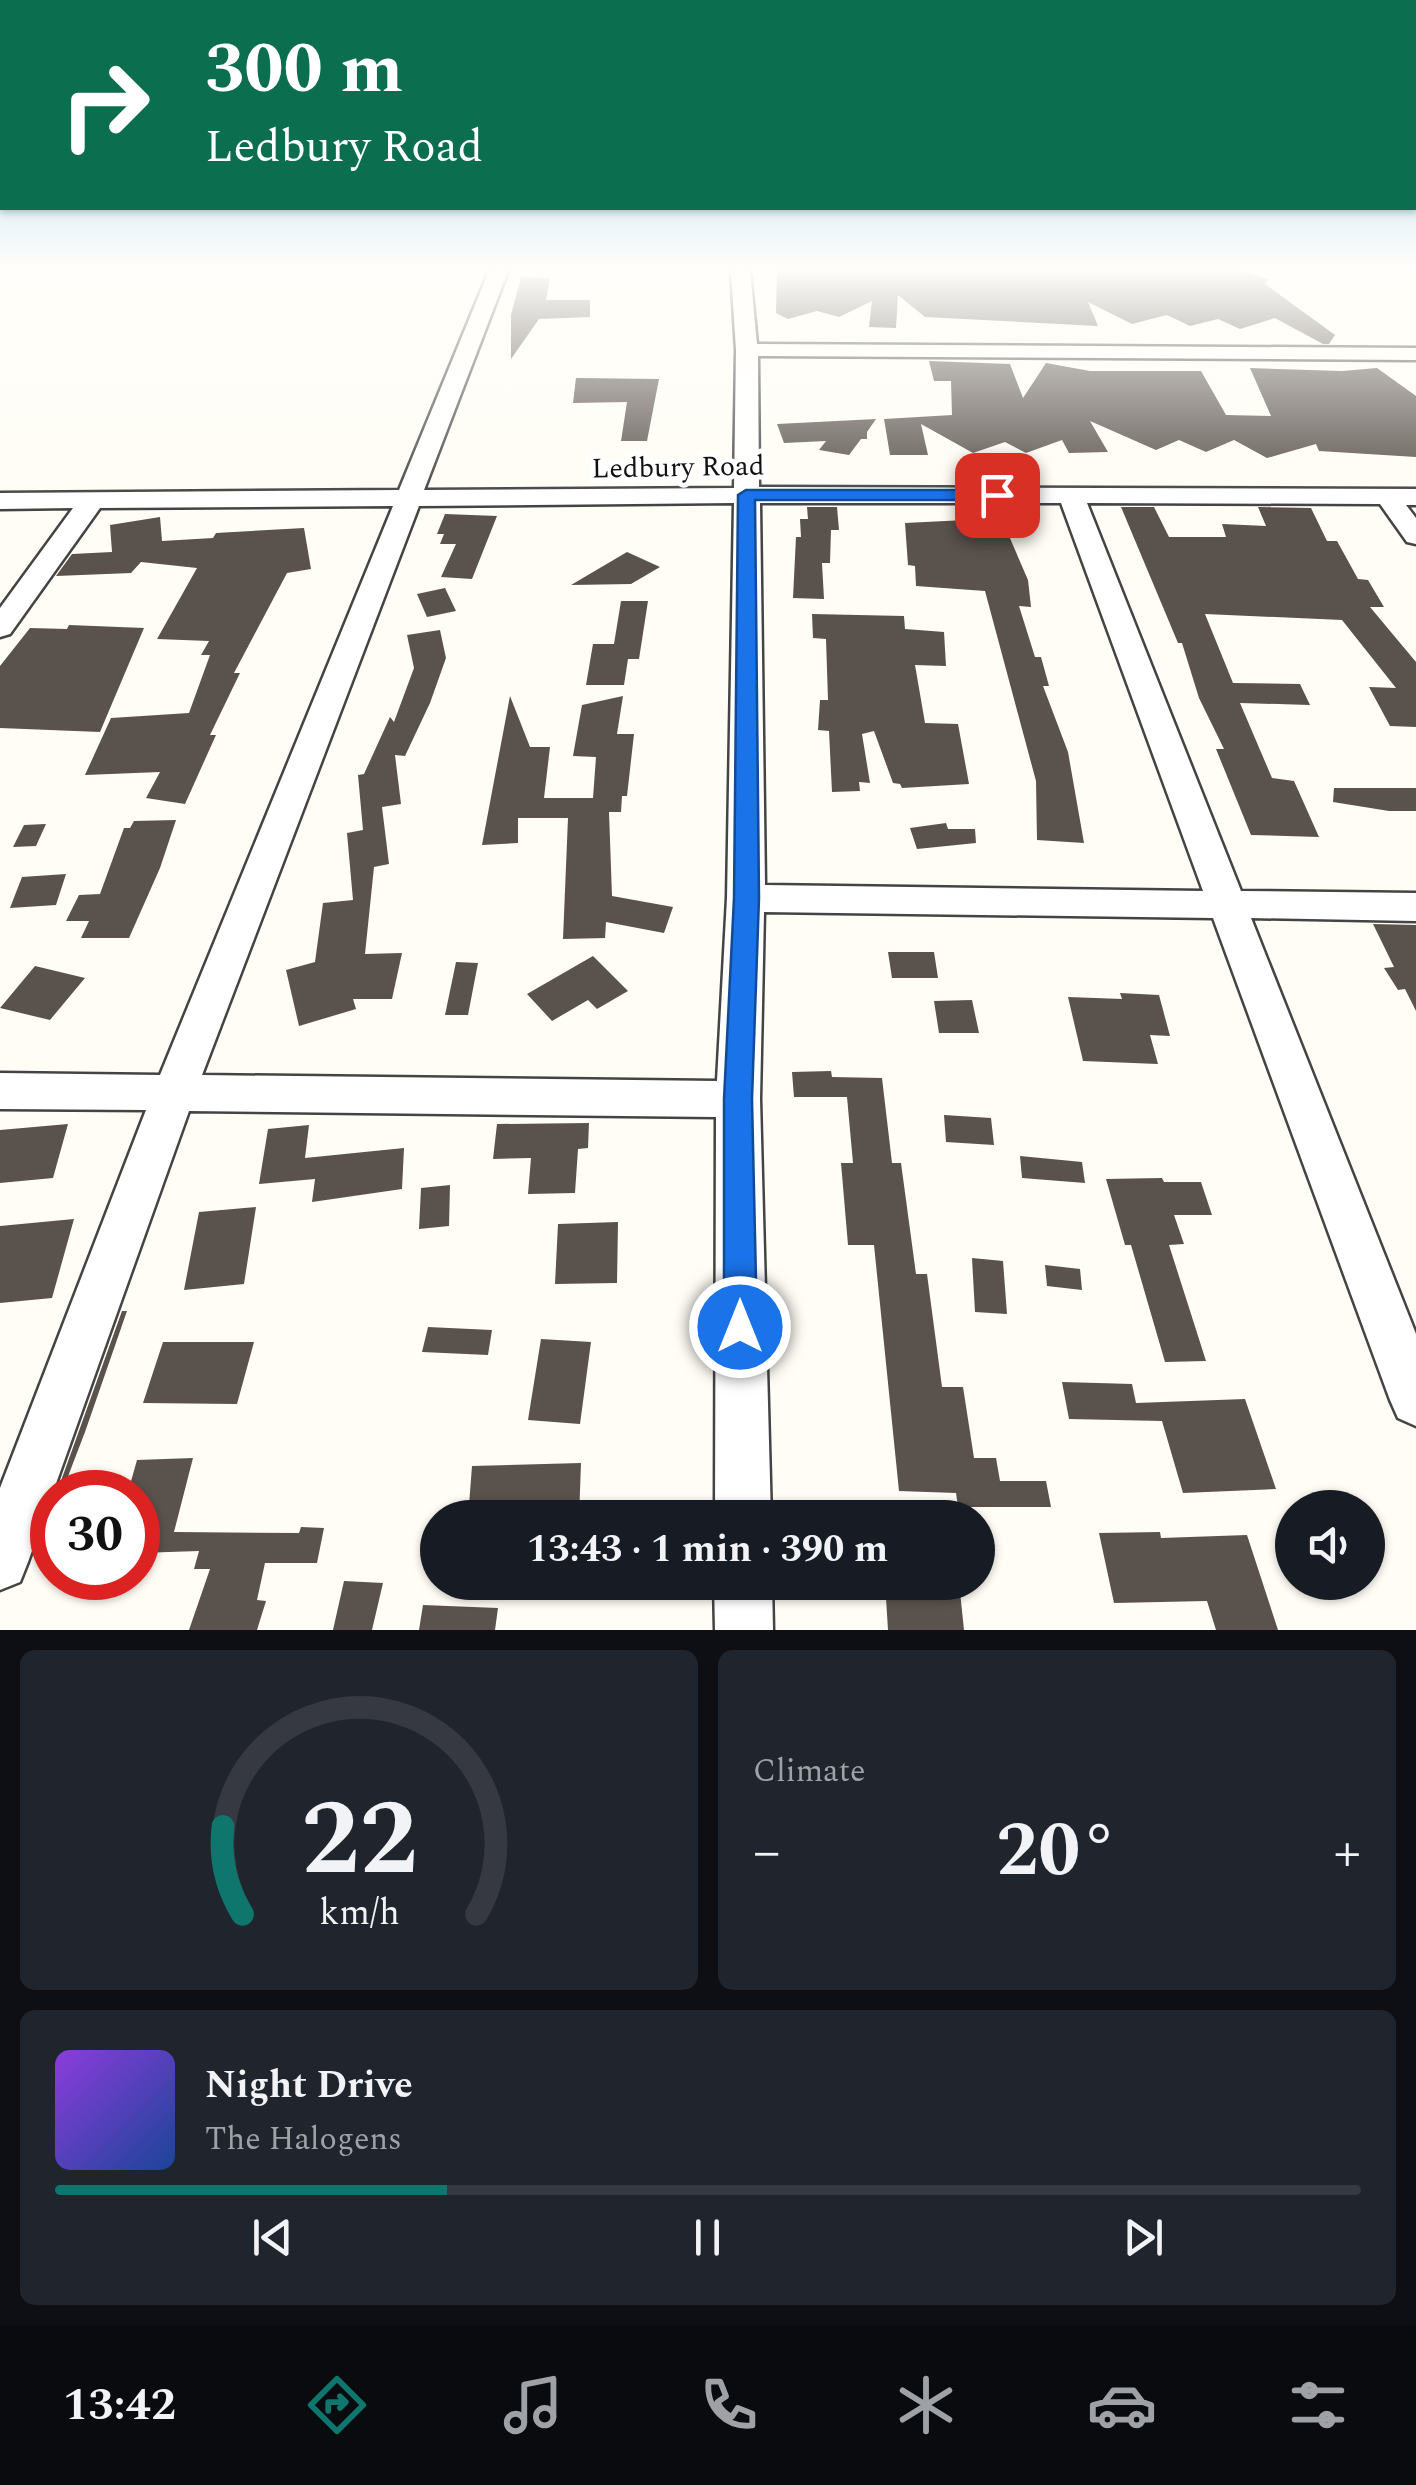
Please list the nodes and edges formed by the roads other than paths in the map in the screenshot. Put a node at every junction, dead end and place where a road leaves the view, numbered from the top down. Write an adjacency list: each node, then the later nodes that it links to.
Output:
1 (467, 347): 8 (street)
2 (748, 350): 3 (street); 4 (street)
3 (1416, 354)
4 (746, 495): 5 (street, Ledbury Road); 8 (street, Ledbury Road); 13 (street)
5 (1072, 498): 6 (street, Ledbury Road); 14 (street)
6 (1388, 498): 7 (street, Ledbury Road); 11 (street)
7 (1416, 498)
8 (406, 500): 10 (street, Ledbury Road); 17 (street)
9 (0, 501): 10 (street, Ledbury Road)
10 (90, 502): 12 (street)
11 (1416, 536)
12 (0, 628)
13 (746, 898): 14 (street); 18 (street)
14 (1226, 902): 15 (street); 19 (street)
15 (1416, 907)
16 (0, 1091): 17 (street)
17 (174, 1093): 18 (street); 21 (street)
18 (738, 1099): 20 (street)
19 (1416, 1400)
20 (742, 1500)
21 (0, 1562)
22 (743, 1600): 23 (street)
23 (744, 1630)

